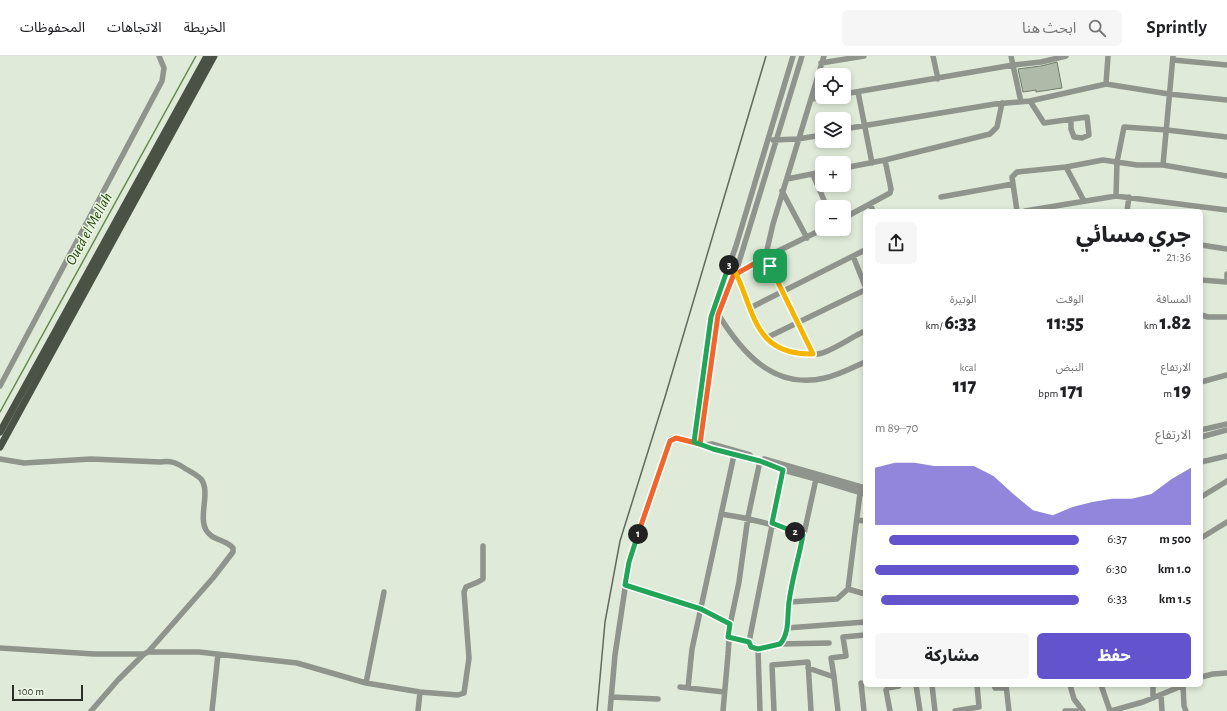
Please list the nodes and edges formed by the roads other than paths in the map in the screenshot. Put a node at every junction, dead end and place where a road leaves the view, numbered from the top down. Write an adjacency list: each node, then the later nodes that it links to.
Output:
1 (159, 56): 86 (street)
2 (207, 56): 90 (main road)
3 (214, 56): 93 (main road)
4 (793, 56): 34 (street)
5 (802, 56): 35 (street)
6 (824, 56): 13 (street)
7 (864, 56): 13 (street)
8 (933, 56): 16 (street)
9 (1011, 56): 14 (street)
10 (1066, 56): 14 (street)
11 (1108, 56): 17 (street)
12 (1173, 58): 15 (street); 20 (street)
13 (821, 63): 22 (street)
14 (1013, 65): 16 (street); 25 (street)
15 (1227, 65)
16 (938, 79): 18 (street)
17 (1106, 84): 20 (street); 24 (street)
18 (858, 92): 19 (street); 28 (street)
19 (851, 93)
20 (1169, 94): 23 (street); 30 (street)
21 (815, 98): 22 (street)
22 (811, 99): 33 (street)
23 (1227, 100)
24 (1030, 101): 25 (street); 27 (street)
25 (1021, 102): 26 (street)
26 (1002, 103): 28 (street); 36 (street)
27 (1071, 120)
28 (865, 125): 29 (street); 38 (street)
29 (851, 128)
30 (1167, 130): 32 (street); 37 (street); 39 (street)
31 (815, 135): 33 (street)
32 (1227, 137)
33 (798, 139): 35 (street); 44 (street)
34 (768, 140): 35 (street); 66 (street)
35 (776, 140): 67 (street)
36 (885, 160): 38 (street); 52 (street)
37 (1118, 162): 39 (street); 40 (street); 47 (street)
38 (872, 163): 41 (street)
39 (1162, 165): 43 (street)
40 (1066, 166): 45 (street); 51 (street)
41 (851, 167)
42 (813, 175): 44 (street); 50 (street)
43 (1227, 176)
44 (787, 179): 46 (street)
45 (1013, 184): 48 (street); 54 (street)
46 (782, 191): 60 (street); 65 (street)
47 (1116, 196): 49 (street); 51 (street)
48 (941, 197)
49 (1129, 197): 56 (street); 57 (street)
50 (824, 200)
51 (1084, 201): 55 (street)
52 (870, 204): 53 (street); 58 (street)
53 (873, 209)
54 (1017, 209)
55 (1042, 209)
56 (1128, 209)
57 (1227, 210)
58 (851, 214)
59 (815, 234): 60 (street)
60 (807, 238): 65 (street)
61 (1203, 245): 62 (street)
62 (1227, 249)
63 (863, 251): 64 (street)
64 (853, 256): 70 (street); 73 (street)
65 (766, 257): 67 (street); 73 (street)
66 (729, 265): 67 (street); 74 (street)
67 (736, 273): 75 (street); 76 (street)
68 (1227, 274): 71 (street)
69 (1203, 280): 71 (street)
70 (863, 281)
71 (1227, 282)
72 (863, 291): 79 (street)
73 (782, 292): 75 (street); 79 (street)
74 (714, 307): 76 (street); 92 (street)
75 (750, 308): 81 (street)
76 (718, 315): 83 (street); 92 (street)
77 (1203, 316): 78 (street)
78 (1227, 317)
79 (798, 322): 81 (street); 82 (street)
80 (863, 332): 82 (street)
81 (766, 338): 82 (street)
82 (813, 354)
83 (863, 363)
84 (1227, 375): 85 (street)
85 (1203, 381)
86 (0, 386)
87 (1227, 424): 88 (street)
88 (1203, 430)
89 (1227, 430): 91 (street)
90 (0, 432)
91 (1203, 436)
92 (699, 444): 94 (street); 102 (street); 113 (street)
93 (0, 447)
94 (734, 455): 97 (street); 104 (street)
95 (1227, 456): 98 (street)
96 (0, 460): 129 (street)
97 (760, 461): 99 (street); 105 (street)
98 (1203, 462)
99 (783, 470): 100 (street); 109 (street)
100 (816, 479): 102 (street); 110 (street)
101 (1227, 481): 103 (street)
102 (863, 492): 106 (street)
103 (1203, 496)
104 (721, 514): 105 (street); 118 (street)
105 (748, 517): 109 (street); 120 (street)
106 (857, 520): 107 (street); 114 (street)
107 (863, 521)
108 (1227, 522): 111 (street)
109 (772, 523): 110 (street); 124 (street)
110 (803, 535): 117 (street)
111 (1203, 537)
112 (483, 546): 150 (street)
113 (625, 585): 118 (street); 153 (street)
114 (848, 589): 116 (street); 117 (street)
115 (384, 592): 135 (street)
116 (863, 593)
117 (789, 602): 121 (street)
118 (701, 609): 120 (street); 149 (street)
119 (863, 622): 121 (street)
120 (730, 624): 123 (street)
121 (787, 628): 126 (street)
122 (863, 634): 134 (street)
123 (728, 637): 124 (street); 151 (street)
124 (749, 642): 128 (street)
125 (829, 643): 126 (street)
126 (780, 644): 128 (street)
127 (0, 648): 129 (street)
128 (758, 649): 162 (street)
129 (146, 653): 130 (street); 157 (street)
130 (218, 654): 135 (street); 158 (street)
131 (808, 668): 134 (street); 163 (street); 164 (street)
132 (1227, 673): 133 (street)
133 (1203, 676)
134 (834, 677): 165 (street)
135 (366, 683): 150 (street)
136 (861, 683): 166 (street)
137 (680, 687): 149 (street)
138 (892, 687): 167 (street)
139 (916, 687): 168 (street)
140 (932, 687): 169 (street)
141 (977, 687): 156 (street)
142 (994, 687): 143 (street)
143 (1006, 687): 171 (street)
144 (1071, 687): 174 (street)
145 (1102, 687): 175 (street)
146 (1153, 687): 154 (street)
147 (1179, 687): 152 (street)
148 (1183, 687): 177 (street)
149 (688, 688): 151 (street)
150 (420, 692): 159 (street)
151 (724, 692): 161 (street)
152 (1161, 695): 154 (street); 176 (street)
153 (611, 697): 155 (street); 160 (street)
154 (1153, 698): 175 (street)
155 (658, 699)
156 (970, 710): 170 (street)
157 (91, 711)
158 (212, 711)
159 (418, 711)
160 (610, 711)
161 (722, 711)
162 (760, 711)
163 (774, 711)
164 (811, 711)
165 (838, 711)
166 (864, 711)
167 (890, 711)
168 (920, 711)
169 (935, 711)
170 (955, 711)
171 (1008, 711)
172 (1065, 711): 173 (street)
173 (1076, 711)
174 (1083, 711)
175 (1111, 711)
176 (1162, 711)
177 (1186, 711)

